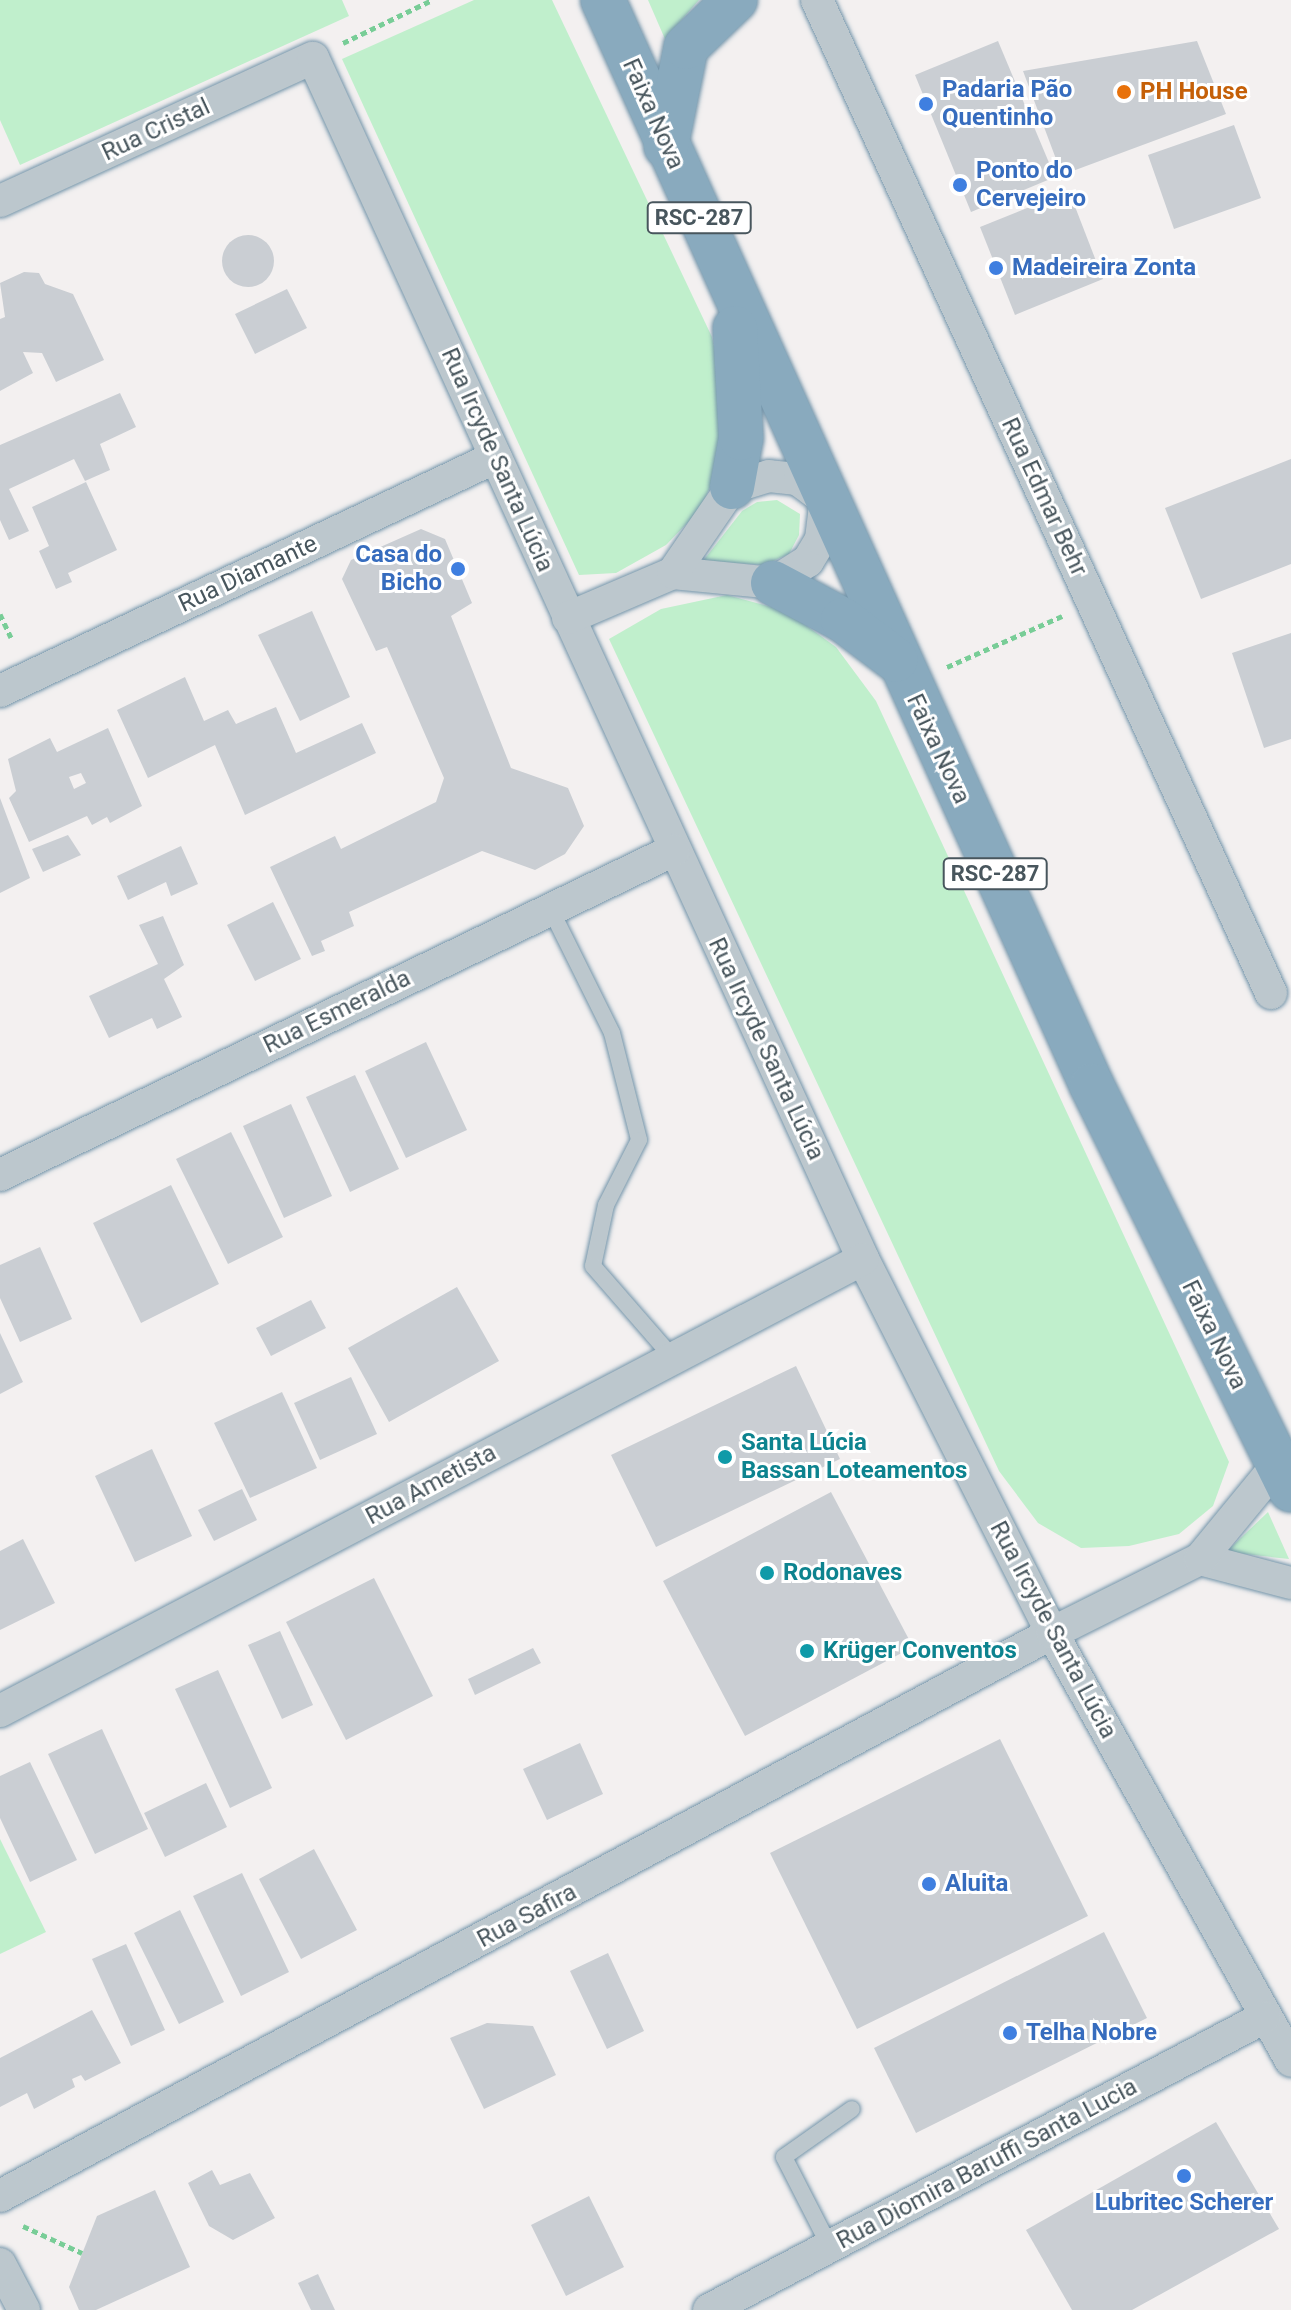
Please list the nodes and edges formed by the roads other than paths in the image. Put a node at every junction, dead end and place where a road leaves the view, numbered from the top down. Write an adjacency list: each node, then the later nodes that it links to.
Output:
1 (603, 0): 5 (highway, Faixa Nova / RSC-287)
2 (735, 0): 5 (highway)
3 (817, 0): 18 (street, Rua Edmar Behr)
4 (313, 58): 6 (street, Rua Cristal); 8 (street, Rua Ircyde Santa Lúcia)
5 (666, 146): 7 (highway, Faixa Nova / RSC-287)
6 (0, 201)
7 (731, 290): 9 (highway); 10 (highway, Faixa Nova / RSC-287)
8 (496, 457): 13 (street, Rua Ircyde Santa Lúcia); 15 (street, Rua Diamante)
9 (732, 487): 10 (street); 11 (street)
10 (826, 500): 12 (street); 14 (highway, Faixa Nova / RSC-287)
11 (673, 573): 12 (street); 13 (street)
12 (773, 583): 14 (highway)
13 (568, 618): 16 (street, Rua Ircyde Santa Lúcia)
14 (898, 662): 22 (highway, Faixa Nova / RSC-287)
15 (0, 691)
16 (674, 850): 17 (street, Rua Esmeralda); 20 (street, Rua Ircyde Santa Lúcia)
17 (551, 910): 19 (street, Rua Esmeralda); 21 (lane)
18 (1271, 993)
19 (0, 1175)
20 (863, 1259): 21 (street, Rua Ametista); 25 (street, Rua Ircyde Santa Lúcia)
21 (673, 1358): 26 (street, Rua Ametista)
22 (1287, 1470): 23 (street)
23 (1200, 1559): 24 (street); 25 (street, Rua Safira)
24 (1291, 1583)
25 (1052, 1633): 27 (street, Rua Ircyde Santa Lúcia); 30 (street, Rua Safira)
26 (0, 1711)
27 (1265, 2017): 28 (street, Rua Ircyde Santa Lúcia); 31 (street, Rua Diomira Baruffi Santa Lucia)
28 (1291, 2061)
29 (852, 2109): 31 (lane)
30 (0, 2196)
31 (830, 2247): 34 (street, Rua Diomira Baruffi Santa Lucia)
32 (0, 2264): 33 (street)
33 (24, 2310)
34 (709, 2310)

